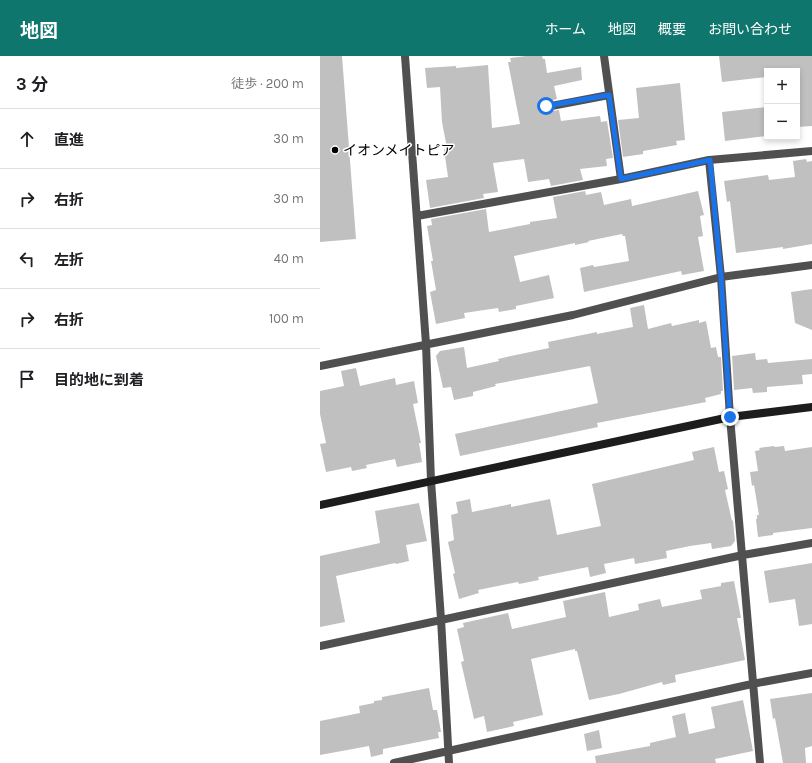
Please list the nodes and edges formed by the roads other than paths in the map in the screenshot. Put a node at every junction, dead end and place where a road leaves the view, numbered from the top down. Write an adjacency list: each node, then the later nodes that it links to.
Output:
1 (405, 56): 8 (street)
2 (604, 56): 3 (street)
3 (609, 95): 4 (street); 7 (street)
4 (546, 106)
5 (812, 151): 6 (street)
6 (710, 160): 7 (street); 10 (street)
7 (621, 179): 8 (street)
8 (417, 216): 11 (street)
9 (812, 265): 10 (street)
10 (721, 277): 11 (street); 14 (street)
11 (426, 344): 12 (street); 15 (street)
12 (320, 366)
13 (812, 407): 14 (street)
14 (730, 417): 15 (street); 18 (street)
15 (431, 481): 16 (street); 19 (street)
16 (320, 505)
17 (812, 544): 18 (street)
18 (743, 555): 19 (street); 22 (street)
19 (441, 619): 20 (street); 23 (street)
20 (320, 646)
21 (812, 673): 22 (street)
22 (752, 684): 23 (street); 26 (street)
23 (448, 752): 24 (street); 25 (street)
24 (394, 763)
25 (449, 763)
26 (760, 763)

